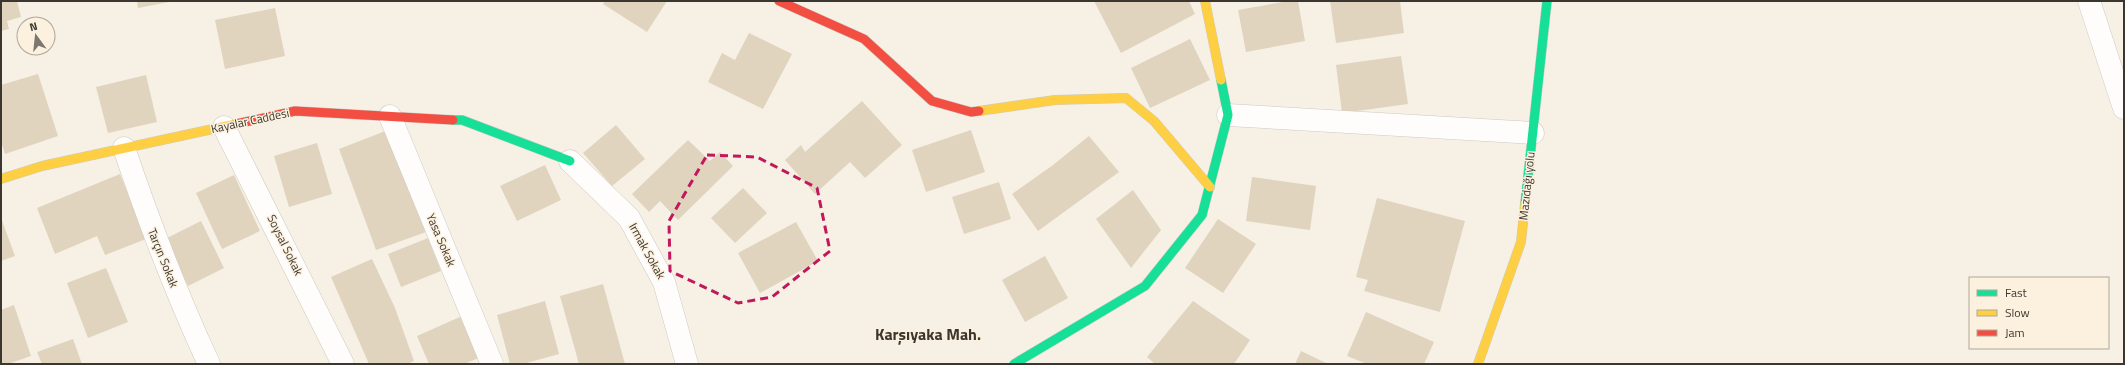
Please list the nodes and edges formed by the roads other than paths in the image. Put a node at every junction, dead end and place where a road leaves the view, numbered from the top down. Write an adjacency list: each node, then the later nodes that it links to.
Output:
1 (779, 1): 13 (street)
2 (1205, 1): 6 (street)
3 (1547, 1): 9 (street, Mazıdağı yolu)
4 (2089, 1): 5 (street)
5 (2124, 108)
6 (1228, 115): 9 (street); 13 (street)
7 (390, 116): 8 (street, Kayalar Caddesi); 11 (street, Kayalar Caddesi); 16 (street, Yasa Sokak)
8 (224, 127): 10 (street, Kayalar Caddesi); 15 (street, Soysal Sokak)
9 (1533, 132): 19 (street, Mazıdağı yolu)
10 (124, 148): 12 (street, Kayalar Caddesi); 14 (street, Tarçın Sokak)
11 (570, 160): 17 (street, Irmak Sokak)
12 (1, 179)
13 (1210, 186): 18 (street)
14 (209, 364)
15 (343, 364)
16 (492, 364)
17 (687, 364)
18 (1014, 364)
19 (1478, 364)

